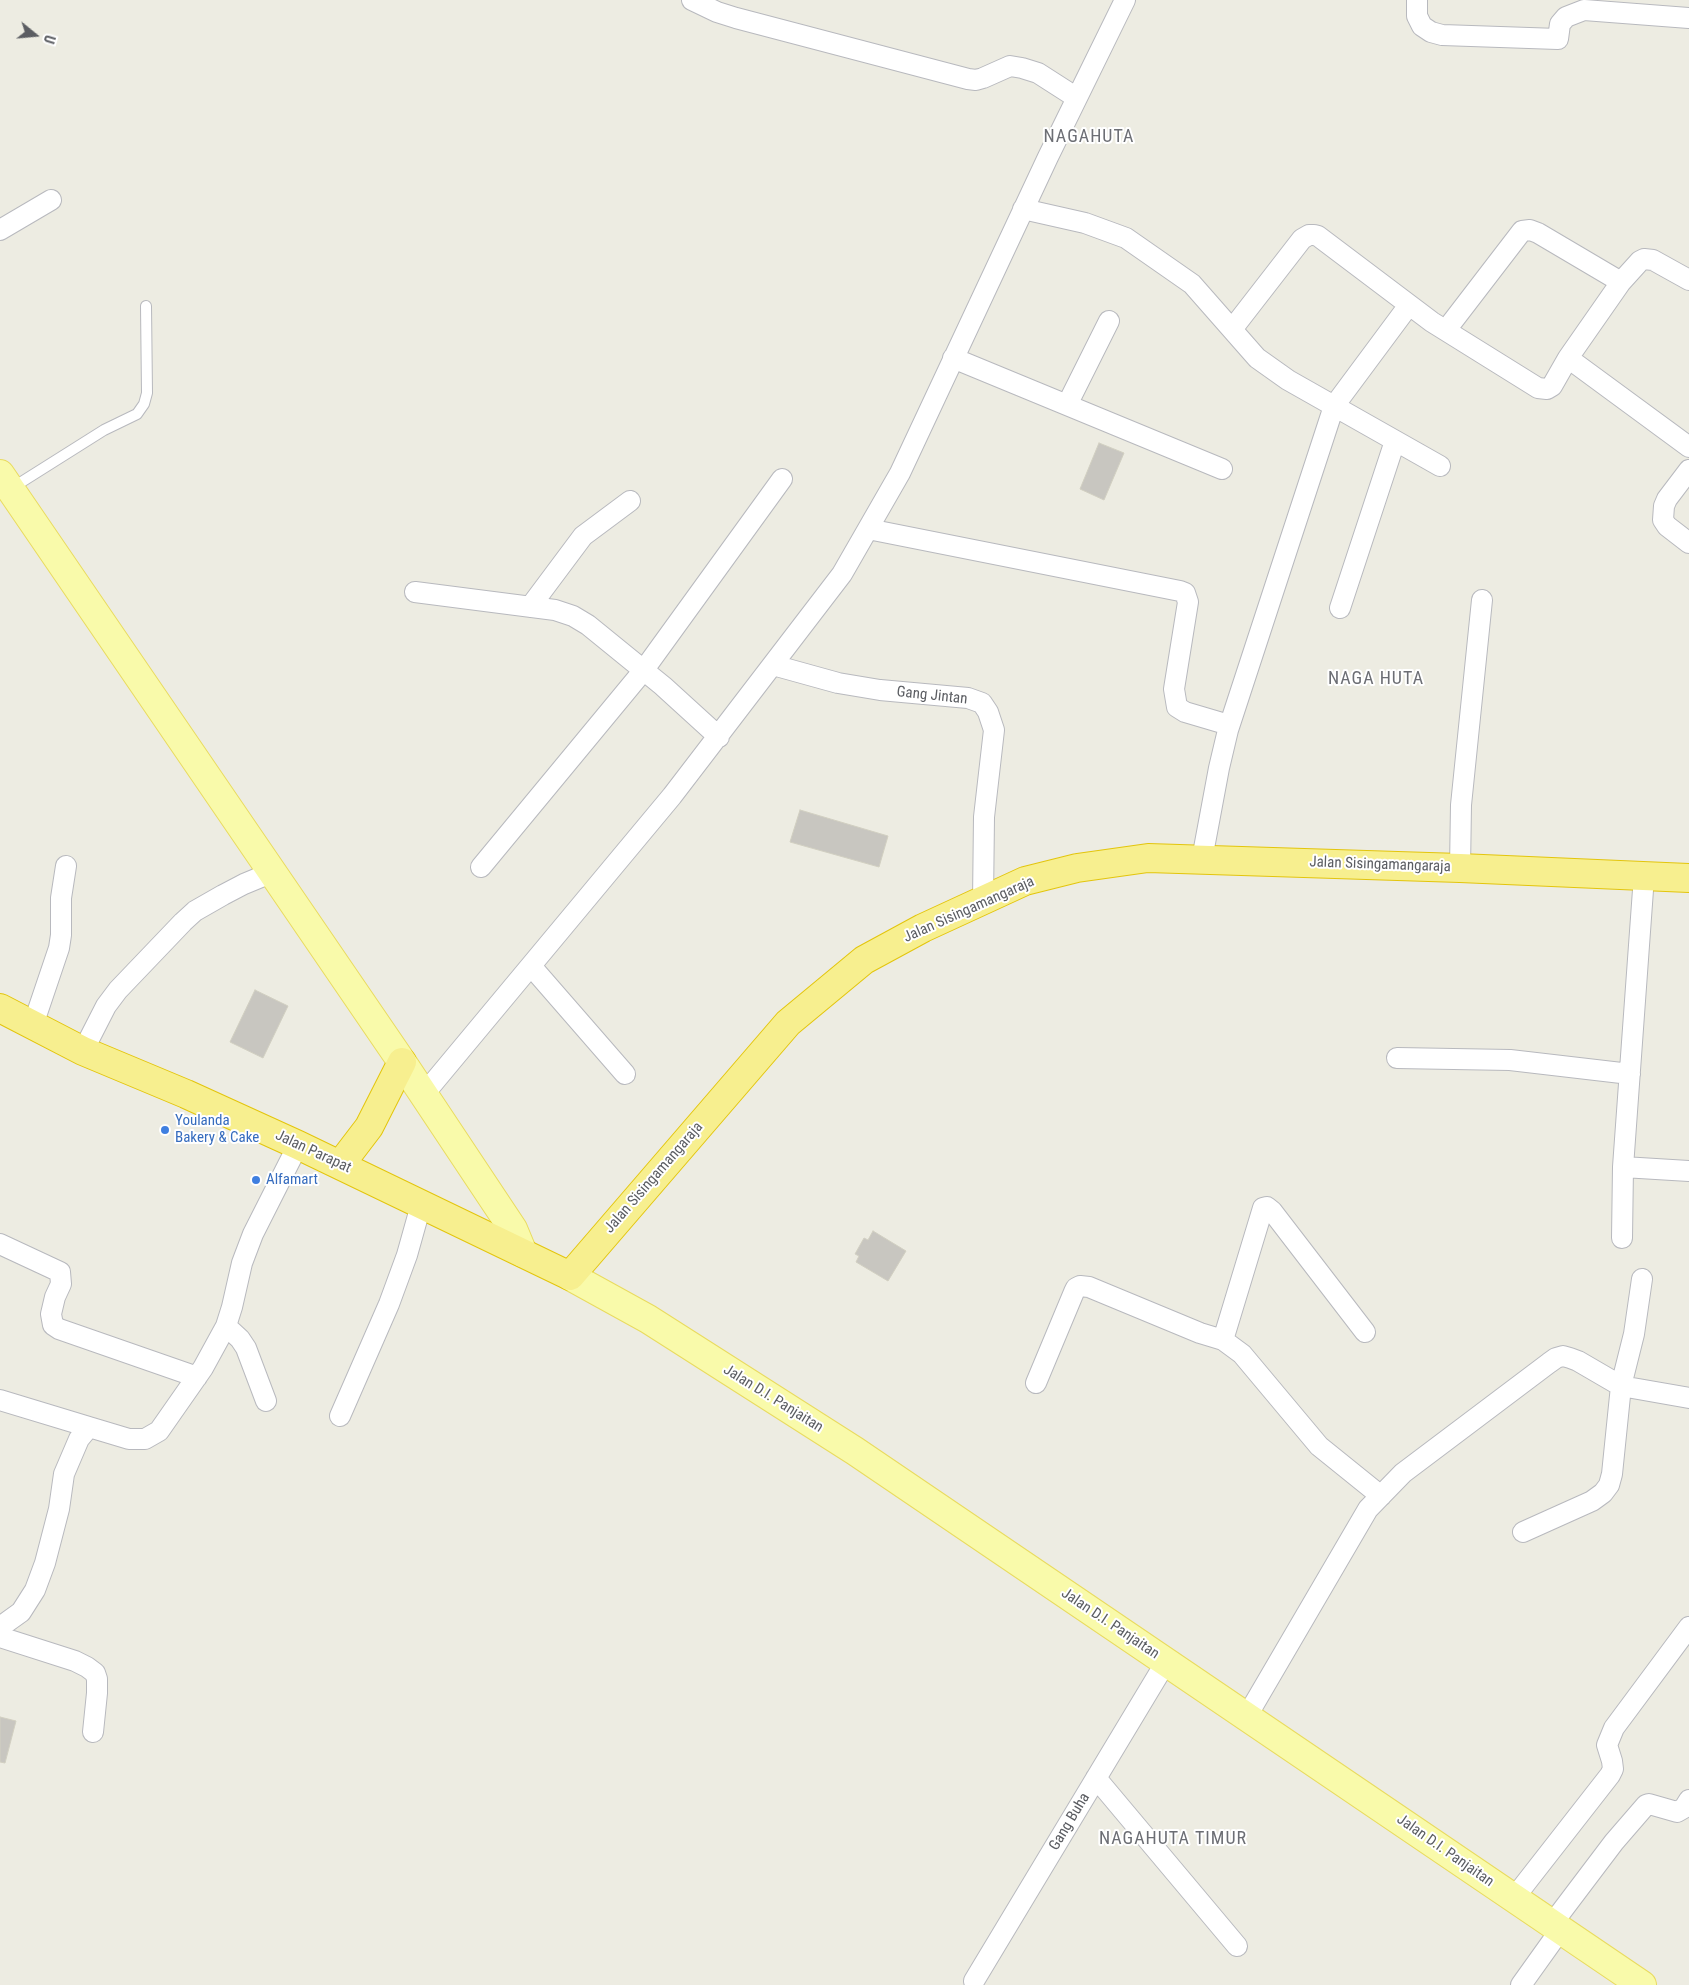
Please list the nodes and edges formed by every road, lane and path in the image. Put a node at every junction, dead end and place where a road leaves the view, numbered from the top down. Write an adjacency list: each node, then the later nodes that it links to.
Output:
1 (692, 0): 5 (street)
2 (1125, 0): 5 (street)
3 (1417, 0): 4 (street)
4 (1689, 18)
5 (1077, 98): 7 (street)
6 (51, 200): 8 (street)
7 (1023, 209): 14 (street); 16 (street)
8 (0, 230)
9 (1689, 280): 10 (street)
10 (1621, 282): 15 (street); 17 (street)
11 (1408, 305): 14 (street); 15 (street); 19 (street)
12 (146, 306): 26 (lane)
13 (1108, 322): 18 (street)
14 (1233, 328): 19 (street)
15 (1446, 330): 17 (street)
16 (953, 358): 18 (street); 28 (street)
17 (1568, 358): 21 (street)
18 (1066, 405): 23 (street)
19 (1334, 406): 20 (street); 36 (street)
20 (1395, 441): 22 (street); 33 (street)
21 (1689, 446)
22 (1440, 466)
23 (1222, 469)
24 (1689, 470): 29 (street)
25 (782, 479): 35 (street)
26 (5, 482): 42 (main road)
27 (630, 502): 32 (street)
28 (868, 529): 34 (street); 36 (street)
29 (1689, 543)
30 (415, 592): 32 (street)
31 (1482, 600): 41 (street)
32 (530, 607): 35 (street)
33 (1340, 608)
34 (773, 664): 37 (street); 45 (street, Gang Jintan)
35 (643, 671): 37 (street); 40 (street)
36 (1229, 725): 38 (street)
37 (718, 737): 46 (street)
38 (1202, 859): 41 (highway, Jalan Sisingamangaraja); 45 (highway, Jalan Sisingamangaraja)
39 (66, 866): 48 (street)
40 (481, 867)
41 (1460, 868): 43 (highway, Jalan Sisingamangaraja)
42 (273, 872): 49 (street); 51 (main road)
43 (1644, 876): 44 (highway, Jalan Sisingamangaraja); 53 (street)
44 (1689, 878)
45 (983, 901): 63 (highway, Jalan Sisingamangaraja)
46 (531, 966): 52 (street); 54 (street)
47 (0, 1008): 48 (highway, Jalan Parapat)
48 (34, 1025): 49 (highway, Jalan Parapat)
49 (83, 1051): 55 (highway, Jalan Parapat)
50 (1397, 1058): 53 (street)
51 (402, 1062): 54 (main road); 56 (highway)
52 (625, 1074)
53 (1630, 1074): 57 (street)
54 (424, 1094): 62 (main road)
55 (298, 1145): 56 (highway, Jalan Parapat); 65 (street)
56 (340, 1165): 59 (highway, Jalan Parapat)
57 (1623, 1167): 58 (street); 60 (street)
58 (1689, 1171)
59 (421, 1205): 62 (highway, Jalan Parapat); 74 (street)
60 (1622, 1238)
61 (0, 1244): 68 (street)
62 (524, 1253): 63 (highway, Jalan Parapat)
63 (570, 1276): 81 (main road, Jalan D.I. Panjaitan)
64 (1642, 1279): 70 (street)
65 (226, 1326): 68 (street); 73 (street)
66 (1365, 1332): 67 (street)
67 (1223, 1340): 69 (street); 76 (street)
68 (197, 1376): 75 (street)
69 (1036, 1383)
70 (1621, 1386): 71 (street); 76 (street); 77 (street)
71 (1689, 1398)
72 (0, 1400): 75 (street)
73 (266, 1401)
74 (340, 1416)
75 (89, 1428): 78 (street)
76 (1381, 1496): 82 (street)
77 (1523, 1532)
78 (0, 1626)
79 (1689, 1628): 86 (street)
80 (0, 1638): 83 (street)
81 (1166, 1662): 82 (main road, Jalan D.I. Panjaitan); 84 (street, Gang Buha)
82 (1247, 1716): 86 (main road, Jalan D.I. Panjaitan)
83 (93, 1732)
84 (1096, 1778): 88 (street); 89 (street, Gang Buha)
85 (1689, 1800): 87 (street)
86 (1514, 1898): 87 (main road, Jalan D.I. Panjaitan)
87 (1557, 1926): 90 (street); 91 (main road, Jalan D.I. Panjaitan)
88 (1237, 1946)
89 (974, 1981)
90 (1521, 1985)
91 (1642, 1985)

